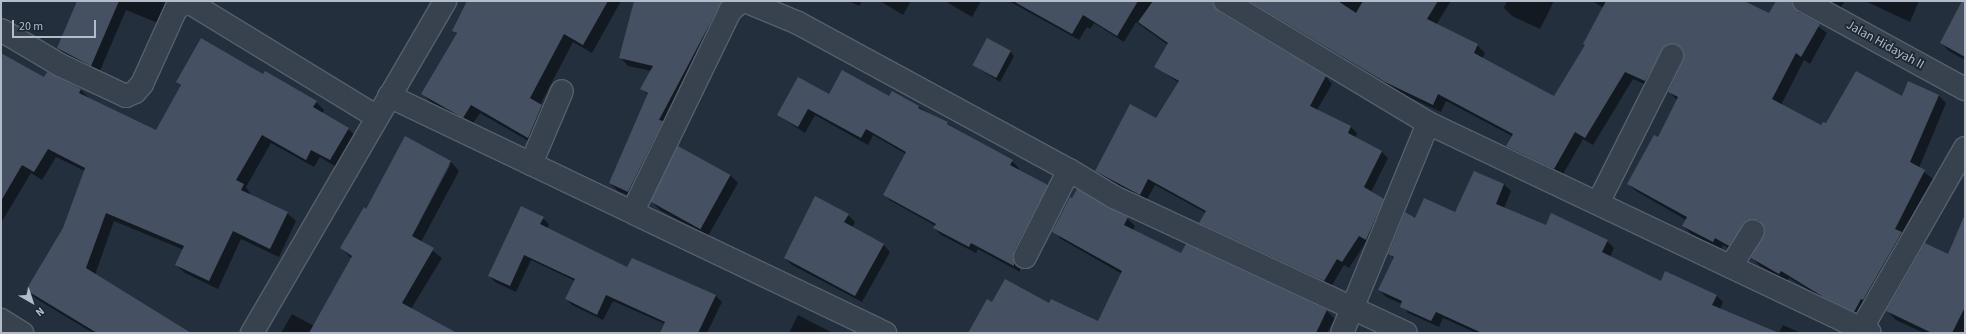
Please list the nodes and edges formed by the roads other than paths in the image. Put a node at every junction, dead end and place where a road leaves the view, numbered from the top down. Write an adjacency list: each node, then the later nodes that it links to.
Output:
1 (445, 1): 10 (street)
2 (741, 1): 17 (street)
3 (745, 1): 15 (street)
4 (1225, 1): 12 (street)
5 (1804, 1): 8 (street, Jalan Hidayah II)
6 (1, 30): 11 (street)
7 (1672, 56): 16 (street)
8 (1965, 89)
9 (562, 91): 14 (street)
10 (389, 96): 11 (street); 14 (street)
11 (377, 117): 25 (street)
12 (1428, 123): 16 (street); 21 (street)
13 (1965, 148): 23 (street)
14 (530, 164): 17 (street)
15 (1069, 170): 19 (street); 21 (street)
16 (1598, 203): 20 (street)
17 (634, 211): 26 (street)
18 (1753, 231): 20 (street)
19 (1025, 257)
20 (1731, 266): 23 (street)
21 (1351, 309): 27 (street); 28 (street)
22 (1, 320): 24 (street)
23 (1864, 332)
24 (22, 333)
25 (252, 333)
26 (885, 333)
27 (1342, 333)
28 (1406, 333)

